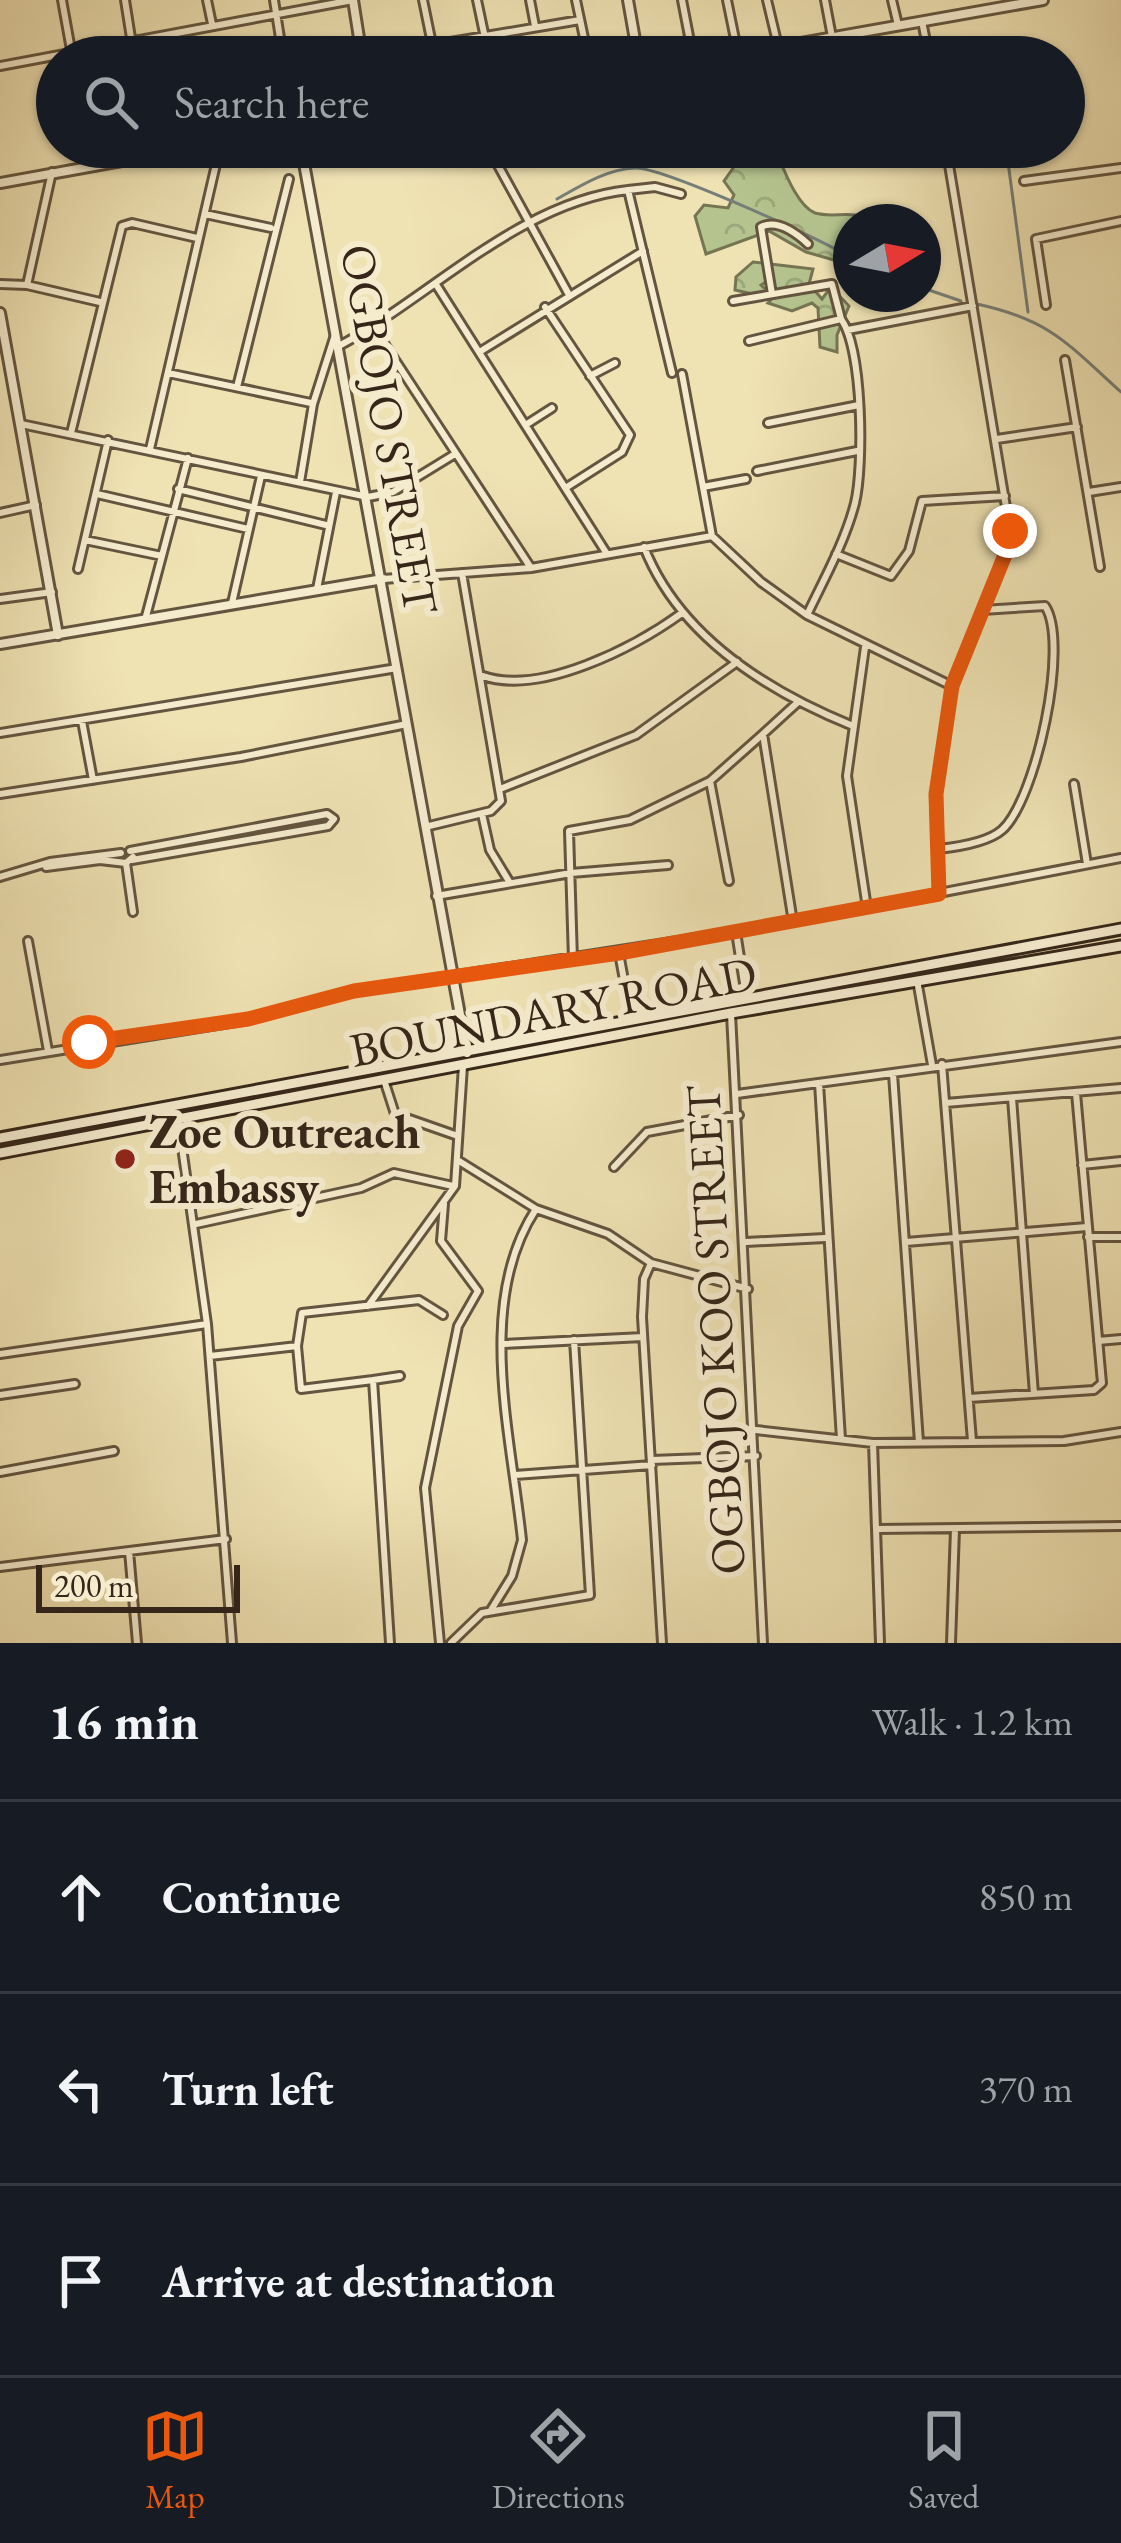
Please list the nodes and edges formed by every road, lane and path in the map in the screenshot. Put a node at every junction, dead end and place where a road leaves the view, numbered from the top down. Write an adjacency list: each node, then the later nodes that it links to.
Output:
1 (62, 0): 27 (street)
2 (125, 0): 28 (street)
3 (207, 0): 23 (street)
4 (274, 0): 20 (street)
5 (352, 0): 20 (street); 31 (street)
6 (423, 0): 32 (street)
7 (477, 0): 26 (street)
8 (530, 0): 25 (street)
9 (576, 0): 21 (street)
10 (628, 0): 35 (street)
11 (682, 0): 36 (street)
12 (727, 0): 37 (street)
13 (767, 0): 38 (street)
14 (825, 0): 39 (street)
15 (892, 0): 24 (street)
16 (958, 0): 19 (street)
17 (1043, 0): 18 (street)
18 (989, 4): 19 (street)
19 (961, 12): 22 (street)
20 (276, 13): 23 (street); 30 (street)
21 (580, 20): 25 (street); 34 (street)
22 (922, 22): 24 (street); 41 (street)
23 (212, 24): 29 (street)
24 (898, 25): 40 (street)
25 (535, 27): 26 (street)
26 (484, 35): 33 (street)
27 (68, 36)
28 (131, 36)
29 (143, 36)
30 (280, 36)
31 (358, 36)
32 (430, 36)
33 (478, 36)
34 (583, 36)
35 (634, 36)
36 (689, 36)
37 (734, 36)
38 (776, 36)
39 (832, 36)
40 (838, 36)
41 (924, 36)
42 (36, 58): 43 (street)
43 (0, 66)
44 (70, 168): 50 (street)
45 (215, 168): 56 (street)
46 (305, 168): 77 (street, OGBOJO STREET)
47 (500, 168): 58 (street)
48 (950, 168): 71 (street)
49 (1121, 168): 52 (street)
50 (52, 172): 53 (street); 64 (street)
51 (289, 179): 59 (street)
52 (1024, 181)
53 (0, 183)
54 (628, 190): 55 (street); 58 (street); 62 (street)
55 (681, 194)
56 (205, 214): 59 (street); 60 (street)
57 (1121, 221): 70 (street)
58 (531, 223): 65 (street); 66 (street)
59 (273, 229): 87 (street)
60 (198, 238): 69 (street); 83 (street)
61 (808, 244): 67 (street)
62 (643, 251): 66 (street); 84 (street)
63 (0, 284): 64 (street)
64 (27, 285): 69 (street)
65 (437, 286): 75 (street); 80 (street)
66 (568, 293): 72 (street)
67 (772, 294): 68 (street); 74 (street)
68 (733, 301)
69 (100, 302): 95 (street)
70 (1046, 305)
71 (973, 306): 76 (street); 96 (street)
72 (545, 307): 80 (street); 86 (street)
73 (0, 313): 91 (street)
74 (842, 319): 76 (street); 78 (street)
75 (374, 328): 79 (street); 100 (street)
76 (848, 330): 89 (street)
77 (336, 332): 79 (street, OGBOJO STREET); 88 (street)
78 (749, 340)
79 (338, 347): 114 (street, OGBOJO STREET)
80 (481, 351): 92 (street)
81 (1065, 360): 94 (street)
82 (615, 363): 86 (street)
83 (168, 373): 87 (street); 98 (street)
84 (672, 374)
85 (682, 374): 107 (street)
86 (590, 376): 106 (street)
87 (237, 387): 88 (street)
88 (313, 404): 105 (street)
89 (859, 405): 93 (street); 99 (street)
90 (552, 408): 92 (street)
91 (21, 424): 95 (street); 115 (street)
92 (526, 424): 106 (street)
93 (768, 424)
94 (1077, 427): 96 (street); 111 (street)
95 (71, 433): 97 (street)
96 (996, 439): 113 (street)
97 (108, 440): 98 (street); 112 (street)
98 (150, 449): 101 (street)
99 (857, 451): 102 (street); 125 (street)
100 (455, 454): 114 (street); 128 (street)
101 (188, 458): 103 (street); 109 (street)
102 (757, 471)
103 (261, 476): 105 (street); 116 (street)
104 (746, 479): 107 (street)
105 (300, 482): 110 (street)
106 (567, 487): 124 (street)
107 (703, 487): 121 (street)
108 (1121, 488): 111 (street)
109 (178, 489): 116 (street); 117 (street)
110 (336, 492): 114 (street); 119 (street)
111 (1089, 492): 127 (street)
112 (97, 494): 117 (street); 122 (street)
113 (1005, 496): 125 (street); 136 (street)
114 (368, 497): 131 (street, OGBOJO STREET)
115 (36, 506): 118 (street); 133 (street)
116 (253, 508): 119 (street); 120 (street)
117 (173, 511): 120 (street); 126 (street)
118 (0, 513)
119 (326, 525): 132 (street)
120 (248, 529): 135 (street)
121 (712, 536): 123 (street); 138 (street)
122 (86, 539): 126 (street); 129 (street)
123 (644, 547): 124 (street); 137 (street)
124 (607, 554): 128 (street)
125 (836, 554): 138 (street)
126 (162, 556): 139 (street)
127 (1100, 566)
128 (531, 568): 130 (street)
129 (78, 569)
130 (462, 573): 131 (street); 145 (street)
131 (382, 579): 132 (street); 144 (street, OGBOJO STREET)
132 (317, 589): 135 (street)
133 (52, 592): 134 (street); 140 (street)
134 (0, 599)
135 (231, 607): 139 (street)
136 (982, 610): 147 (street); 162 (street)
137 (682, 613): 143 (street); 146 (street)
138 (807, 615): 142 (street)
139 (145, 620): 140 (street)
140 (58, 635): 141 (street)
141 (0, 644)
142 (865, 647): 147 (street); 152 (street)
143 (737, 662): 149 (street); 158 (street)
144 (398, 668): 150 (street); 151 (street, OGBOJO STREET)
145 (483, 676): 146 (street); 148 (street)
146 (498, 681): 148 (street)
147 (952, 686): 162 (street)
148 (487, 696): 158 (street)
149 (797, 703): 152 (street); 154 (street)
150 (82, 721): 153 (street); 155 (street)
151 (407, 724): 155 (street); 161 (street, OGBOJO STREET)
152 (853, 726): 173 (street)
153 (0, 733)
154 (764, 734): 156 (street); 175 (street)
155 (93, 781): 159 (street)
156 (710, 782): 167 (street); 169 (street)
157 (1073, 784): 166 (street)
158 (500, 789): 160 (street)
159 (0, 794)
160 (482, 814): 161 (street); 170 (street)
161 (425, 827): 172 (street, OGBOJO STREET)
162 (938, 849): 171 (street)
163 (1121, 857): 166 (street)
164 (126, 858): 164 (street); 168 (street); 174 (street)
165 (668, 865): 167 (street)
166 (1087, 865): 171 (street)
167 (571, 873): 170 (street); 181 (street)
168 (0, 877)
169 (729, 881)
170 (510, 884): 172 (street)
171 (939, 894): 173 (street)
172 (436, 896): 182 (street, OGBOJO STREET)
173 (867, 908): 175 (street)
174 (133, 912)
175 (793, 922): 177 (street)
176 (1121, 929): 184 (main road, BOUNDARY ROAD)
177 (736, 932): 180 (street); 184 (street)
178 (28, 941): 190 (street)
179 (1121, 946): 183 (main road, BOUNDARY ROAD)
180 (619, 953): 181 (street); 187 (street)
181 (573, 960): 182 (street)
182 (454, 976): 189 (street, OGBOJO STREET); 190 (street)
183 (917, 980): 186 (main road, BOUNDARY ROAD); 194 (street)
184 (746, 996): 185 (main road, BOUNDARY ROAD)
185 (730, 999): 186 (street, OGBOJO KOO STREET); 187 (main road, BOUNDARY ROAD)
186 (731, 1013): 193 (main road, BOUNDARY ROAD); 200 (street, OGBOJO KOO STREET)
187 (631, 1018): 189 (main road, BOUNDARY ROAD)
188 (1121, 1042): 192 (street)
189 (469, 1048): 193 (street); 206 (main road, BOUNDARY ROAD)
190 (48, 1051): 191 (street)
191 (0, 1060)
192 (943, 1064): 194 (street); 202 (street)
193 (463, 1066): 196 (main road, BOUNDARY ROAD); 205 (street)
194 (932, 1066): 195 (street)
195 (893, 1073): 197 (street); 223 (street)
196 (384, 1080): 204 (main road, BOUNDARY ROAD); 205 (street)
197 (818, 1083): 200 (street); 219 (street)
198 (1121, 1088): 199 (street)
199 (1076, 1093): 201 (street); 210 (street)
200 (737, 1094): 203 (street, OGBOJO KOO STREET)
201 (1012, 1098): 202 (street); 217 (street)
202 (946, 1103): 220 (street)
203 (739, 1115): 211 (street); 222 (street, OGBOJO KOO STREET)
204 (178, 1120): 207 (main road, BOUNDARY ROAD); 215 (street)
205 (455, 1136): 208 (street)
206 (0, 1138)
207 (0, 1153)
208 (459, 1161): 212 (street); 214 (street)
209 (1121, 1161): 210 (street)
210 (1082, 1165): 216 (street)
211 (614, 1167)
212 (454, 1186): 213 (street); 215 (street)
213 (444, 1204): 226 (street); 267 (street)
214 (536, 1209): 224 (street); 233 (street)
215 (196, 1224): 228 (street)
216 (1087, 1227): 217 (street); 218 (street)
217 (1023, 1235): 220 (street); 240 (street)
218 (1088, 1237): 221 (street); 232 (street)
219 (825, 1238): 222 (street); 245 (street)
220 (959, 1238): 223 (street); 242 (street)
221 (1121, 1238)
222 (746, 1242): 225 (street, OGBOJO KOO STREET)
223 (907, 1242): 246 (street)
224 (651, 1263): 225 (street); 229 (street)
225 (748, 1289): 243 (street, OGBOJO KOO STREET)
226 (368, 1306): 227 (street); 234 (street)
227 (443, 1315)
228 (207, 1324): 235 (street); 236 (street)
229 (643, 1336): 230 (street); 251 (street)
230 (574, 1340): 233 (street); 252 (street)
231 (1121, 1340): 232 (street)
232 (1098, 1341): 240 (street)
233 (503, 1344): 254 (street)
234 (297, 1346): 236 (street); 238 (street)
235 (0, 1354)
236 (210, 1356): 258 (street)
237 (400, 1376): 238 (street)
238 (373, 1380): 266 (street)
239 (75, 1384): 241 (street)
240 (1034, 1394): 242 (street)
241 (0, 1395)
242 (969, 1398): 247 (street)
243 (756, 1430): 245 (street); 250 (street, OGBOJO KOO STREET)
244 (1121, 1432): 247 (street)
245 (841, 1440): 248 (street)
246 (919, 1442): 247 (street); 248 (street)
247 (972, 1442)
248 (873, 1443): 256 (street)
249 (114, 1451): 253 (street)
250 (757, 1456): 251 (street); 270 (street, OGBOJO KOO STREET)
251 (652, 1463): 252 (street); 269 (street)
252 (581, 1471): 254 (street); 262 (street)
253 (0, 1472)
254 (515, 1475): 261 (street)
255 (1121, 1526): 257 (street)
256 (878, 1529): 257 (street); 271 (street)
257 (955, 1529): 272 (street)
258 (226, 1539): 259 (street); 265 (street)
259 (128, 1550): 260 (street); 264 (street)
260 (0, 1567)
261 (502, 1596): 262 (street); 263 (street)
262 (508, 1607): 263 (street)
263 (491, 1610): 268 (street)
264 (136, 1643)
265 (232, 1643)
266 (390, 1643)
267 (440, 1643)
268 (452, 1643)
269 (662, 1643)
270 (764, 1643)
271 (880, 1643)
272 (951, 1643)

